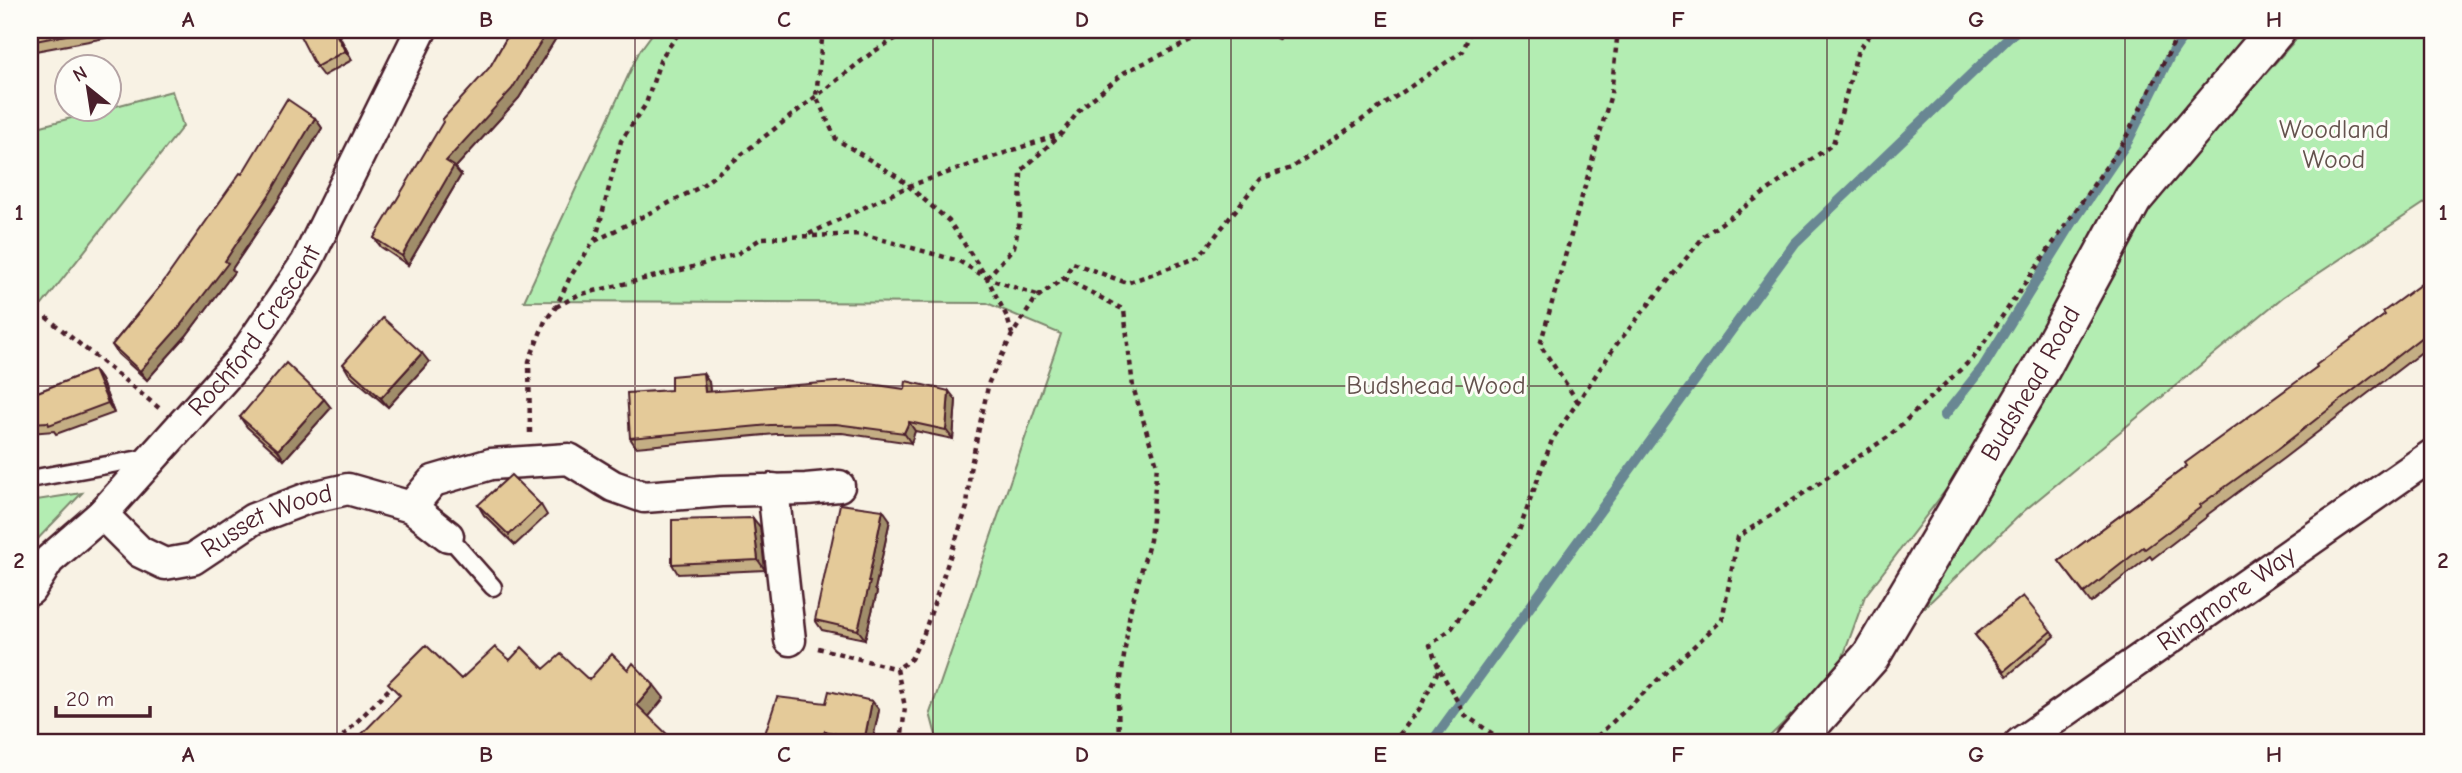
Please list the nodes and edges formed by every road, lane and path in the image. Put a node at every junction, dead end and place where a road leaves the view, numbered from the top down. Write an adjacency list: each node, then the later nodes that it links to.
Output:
1 (421, 30): 27 (street, Rochford Crescent)
2 (681, 30): 17 (path)
3 (822, 30): 13 (path)
4 (910, 30): 13 (path)
5 (1223, 30): 14 (path)
6 (1257, 30): 7 (path)
7 (1296, 30)
8 (1471, 30): 19 (path)
9 (1618, 30): 25 (path)
10 (1874, 30): 25 (path)
11 (2180, 30): 46 (path)
12 (2276, 30): 47 (street, Budshead Road)
13 (816, 96): 15 (path); 17 (path)
14 (1062, 133): 15 (path); 18 (path)
15 (909, 186): 16 (path); 18 (path)
16 (805, 236): 18 (path); 21 (path)
17 (594, 241): 21 (path)
18 (987, 278): 20 (path); 23 (path)
19 (1064, 278): 20 (path); 43 (path)
20 (1038, 296): 23 (path)
21 (556, 307): 28 (path)
22 (46, 317): 24 (path)
23 (1012, 335): 38 (path)
24 (149, 400)
25 (1578, 402): 39 (path)
26 (2432, 455): 48 (street, Ringmore Way)
27 (154, 456): 29 (lane); 33 (street, Rochford Crescent)
28 (528, 461): 31 (street); 32 (street)
29 (30, 478)
30 (839, 486): 31 (street)
31 (773, 489): 37 (street)
32 (411, 506): 33 (street, Russet Wood); 34 (street, Russet Wood)
33 (102, 514): 36 (street, Rochford Crescent)
34 (448, 536): 35 (lane)
35 (493, 587)
36 (30, 590)
37 (790, 640): 38 (path)
38 (897, 668): 42 (path)
39 (1439, 669): 44 (path); 45 (path)
40 (400, 678): 41 (path)
41 (336, 743)
42 (901, 743)
43 (1119, 743)
44 (1393, 743)
45 (1506, 743)
46 (1590, 743)
47 (1794, 743)
48 (2020, 743)

